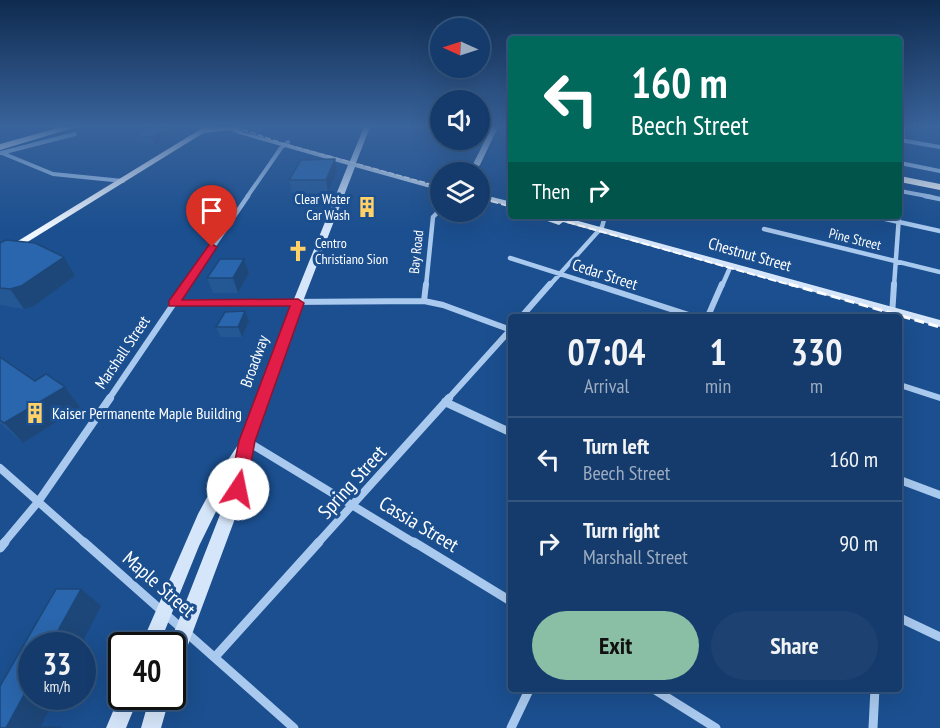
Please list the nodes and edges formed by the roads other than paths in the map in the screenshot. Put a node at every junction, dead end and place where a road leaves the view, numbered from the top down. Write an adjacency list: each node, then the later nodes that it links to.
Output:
1 (25, 161): 11 (street)
2 (146, 161): 11 (main road)
3 (154, 161): 12 (main road)
4 (271, 161): 37 (street, Marshall Street)
5 (345, 161): 7 (street)
6 (346, 161): 7 (street)
7 (353, 163): 13 (street); 38 (street, Broadway)
8 (902, 163): 9 (street)
9 (940, 171)
10 (902, 178): 15 (highway)
11 (111, 180): 12 (street); 29 (main road)
12 (123, 181): 30 (main road)
13 (430, 183)
14 (902, 184): 17 (highway)
15 (940, 187)
16 (902, 191): 18 (street)
17 (940, 192)
18 (940, 199)
19 (490, 201): 20 (street)
20 (508, 206)
21 (549, 219): 27 (street, Chestnut Street)
22 (560, 219): 27 (street, Chestnut Street)
23 (604, 219): 27 (street)
24 (899, 219): 28 (street); 32 (street)
25 (434, 222): 36 (street, Bay Road)
26 (764, 229): 32 (street, Pine Street)
27 (598, 231): 33 (street, Chestnut Street); 35 (street); 42 (street, Chestnut Street)
28 (940, 231)
29 (0, 246)
30 (0, 256)
31 (510, 258): 35 (street, Cedar Street)
32 (896, 261): 34 (street, Pine Street); 44 (street)
33 (729, 270): 41 (street); 43 (street, Chestnut Street)
34 (940, 272)
35 (560, 273): 39 (street); 40 (street, Cedar Street)
36 (424, 301): 38 (street); 48 (street)
37 (173, 303): 38 (street); 59 (street, Marshall Street)
38 (298, 303): 55 (street, Broadway)
39 (524, 314)
40 (686, 314)
41 (709, 314)
42 (891, 314)
43 (891, 314)
44 (895, 314)
45 (902, 316): 47 (street, Chestnut Street)
46 (902, 317): 49 (street, Chestnut Street)
47 (940, 324)
48 (508, 328)
49 (940, 330)
50 (508, 332): 53 (street, Spring Street)
51 (902, 386): 52 (street)
52 (940, 398)
53 (445, 402): 54 (street); 60 (street, Spring Street)
54 (508, 431)
55 (247, 441): 60 (street, Cassia Street); 63 (street, Broadway); 65 (street, Broadway)
56 (0, 468): 59 (street, Maple Street)
57 (902, 481): 58 (street)
58 (940, 495)
59 (38, 502): 61 (street, Marshall Street); 63 (street, Maple Street)
60 (353, 505): 62 (street, Cassia Street); 69 (street, Spring Street)
61 (0, 548)
62 (508, 600)
63 (164, 611): 65 (street, Maple Street); 66 (street, Broadway)
64 (902, 619): 68 (street)
65 (184, 629): 67 (street, Broadway); 69 (street, Maple Street)
66 (155, 632)
67 (183, 632)
68 (940, 637)
69 (215, 657): 79 (street, Maple Street)
70 (528, 692): 80 (street)
71 (658, 692): 81 (street)
72 (876, 692): 82 (street)
73 (124, 710): 76 (street)
74 (154, 710): 77 (street)
75 (156, 710): 78 (street)
76 (117, 727)
77 (145, 728)
78 (151, 728)
79 (294, 728)
80 (511, 728)
81 (716, 728)
82 (873, 728)

